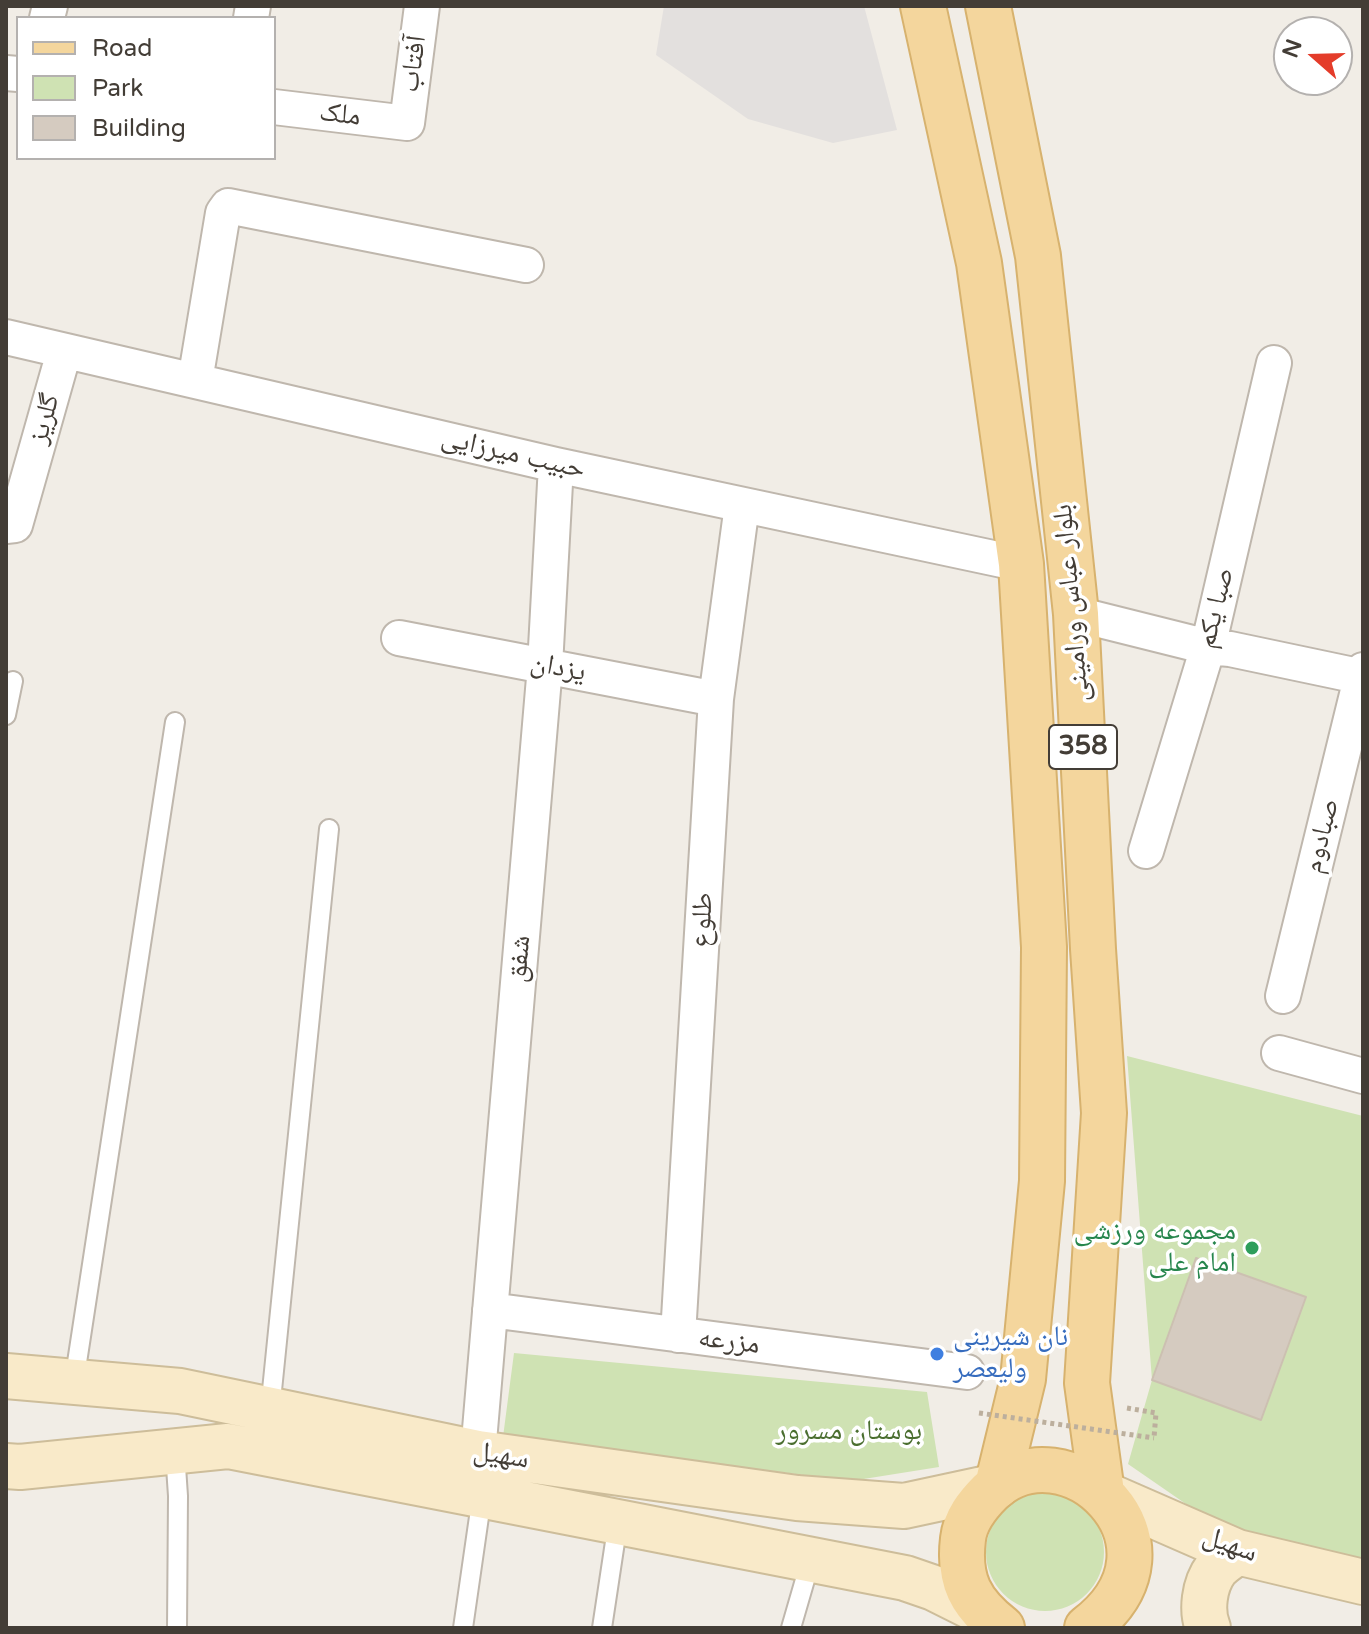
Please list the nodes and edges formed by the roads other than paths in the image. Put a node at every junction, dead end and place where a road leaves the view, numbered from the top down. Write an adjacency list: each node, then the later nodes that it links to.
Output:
1 (422, 6): 5 (street, آفتاب)
2 (923, 6): 14 (main road, بلوار عباس ورامینی / 358)
3 (988, 6): 15 (main road, بلوار عباس ورامینی / 358)
4 (276, 107): 5 (street, ملک)
5 (407, 123)
6 (526, 265): 10 (street)
7 (6, 337): 8 (street, حبیب میرزایی)
8 (64, 352): 10 (street, حبیب میرزایی); 13 (street, گلریز)
9 (1274, 363): 17 (street, صبا یکم)
10 (195, 381): 11 (street, حبیب میرزایی)
11 (556, 465): 12 (street, حبیب میرزایی); 18 (street, شفق)
12 (742, 505): 14 (street, حبیب میرزایی); 21 (street, طلوع)
13 (6, 526)
14 (1021, 564): 38 (main road, بلوار عباس ورامینی / 358)
15 (1076, 614): 17 (street); 39 (main road, بلوار عباس ورامینی / 358)
16 (399, 638): 18 (street, یزدان)
17 (1208, 647): 19 (street); 25 (street, صبا یکم)
18 (545, 666): 21 (street, یزدان); 29 (street, شفق)
19 (1362, 674): 26 (street, صبادوم)
20 (13, 681): 22 (lane)
21 (716, 699): 30 (street, طلوع)
22 (6, 715)
23 (175, 722): 33 (lane)
24 (329, 829): 34 (lane)
25 (1146, 851)
26 (1283, 996)
27 (1279, 1053): 28 (street)
28 (1363, 1076)
29 (490, 1310): 30 (street, مزرعه); 37 (street, شفق)
30 (678, 1335): 31 (street, مزرعه)
31 (967, 1372)
32 (6, 1376): 33 (main road, سهیل)
33 (74, 1382): 34 (main road, سهیل)
34 (270, 1410): 37 (main road, سهیل)
35 (175, 1452): 36 (main road, سهیل); 37 (main road, سهیل); 45 (lane)
36 (6, 1466)
37 (480, 1475): 38 (main road, سهیل); 40 (main road, سهیل); 46 (lane)
38 (997, 1486): 39 (main road); 44 (main road)
39 (1102, 1493): 41 (main road, سهیل); 49 (main road)
40 (618, 1522): 42 (main road, سهیل); 47 (lane)
41 (1237, 1552): 43 (main road, سهیل); 50 (main road)
42 (811, 1559): 44 (main road, سهیل); 48 (lane)
43 (1363, 1582)
44 (990, 1623)
45 (177, 1628)
46 (463, 1628)
47 (602, 1628)
48 (791, 1628)
49 (1087, 1628)
50 (1208, 1628)

